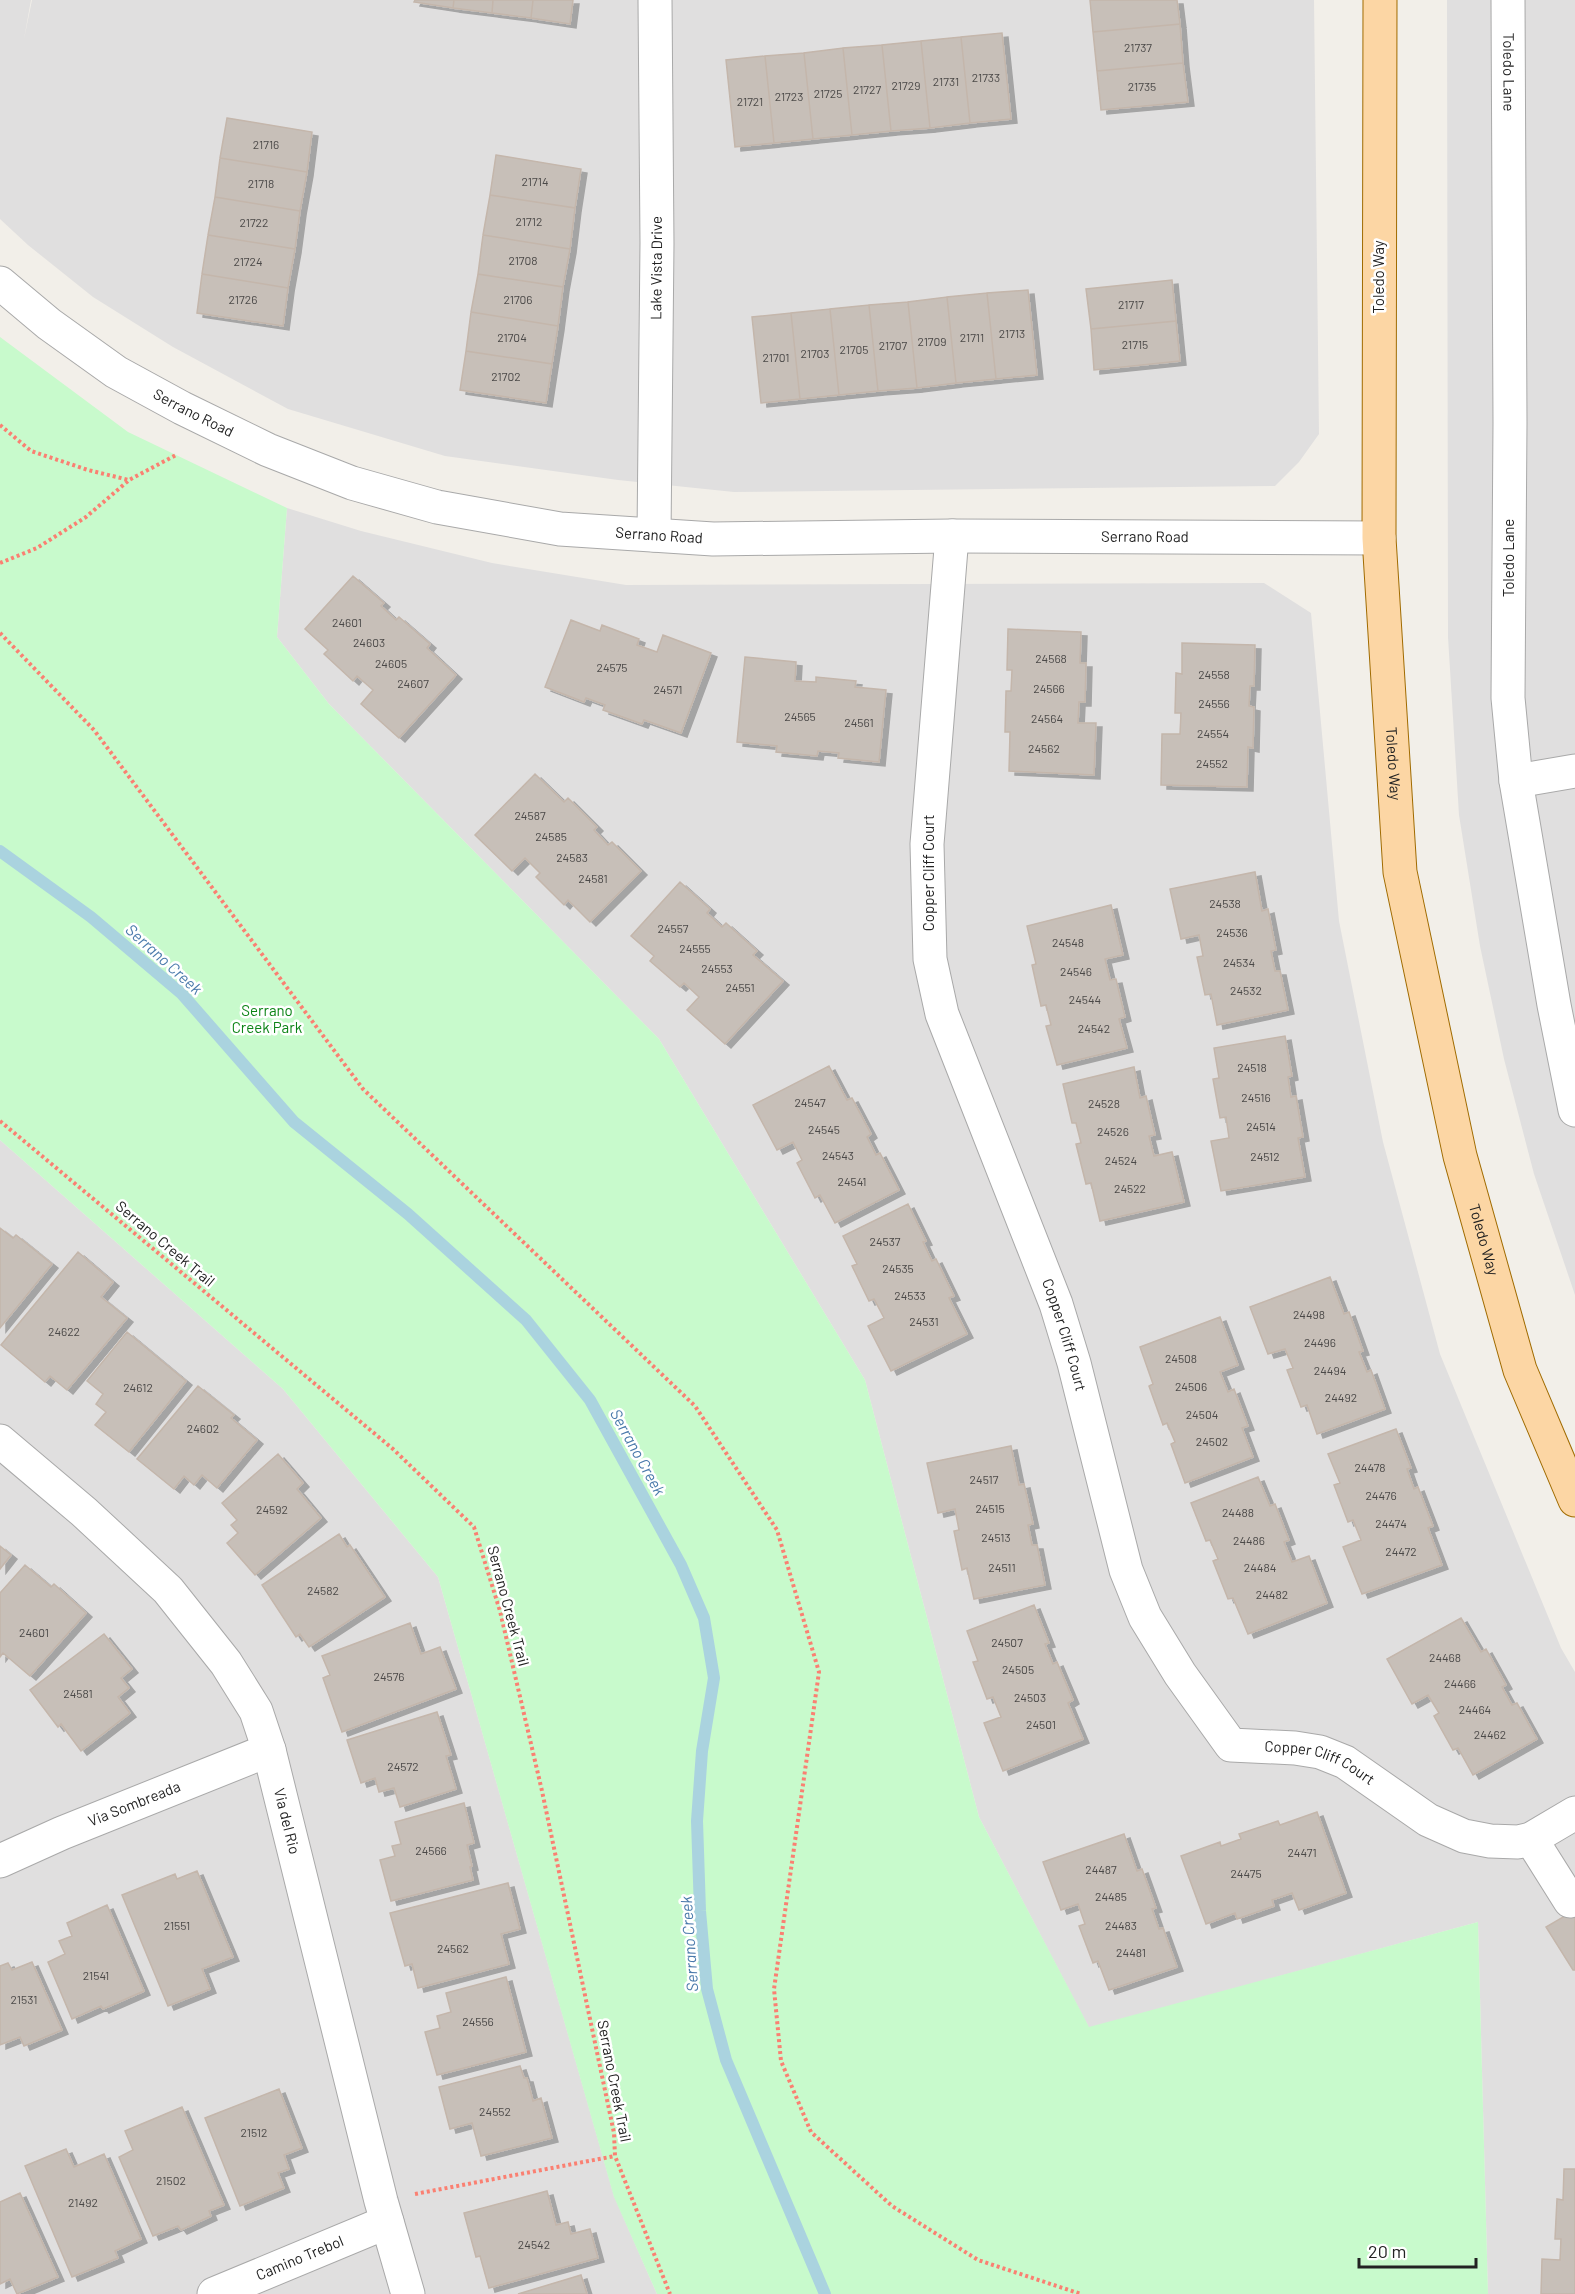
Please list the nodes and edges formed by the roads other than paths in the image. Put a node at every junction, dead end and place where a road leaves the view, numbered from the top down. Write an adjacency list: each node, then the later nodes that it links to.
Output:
1 (655, 0): 5 (street, Lake Vista Drive)
2 (1380, 0): 7 (main road, Toledo Way)
3 (1508, 0): 9 (street, Toledo Lane)
4 (0, 283): 5 (street, Serrano Road)
5 (654, 535): 6 (street, Serrano Road)
6 (952, 536): 7 (street, Serrano Road); 15 (street, Copper Cliff Court)
7 (1379, 538): 12 (main road, Toledo Way)
8 (1575, 771): 9 (street)
9 (1516, 781): 10 (street, Toledo Lane)
10 (1575, 1110)
11 (0, 1441): 13 (street, Via del Rio)
12 (1575, 1500)
13 (269, 1750): 16 (street, Via Sombreada); 18 (street, Via del Rio)
14 (1575, 1813): 15 (street, Copper Cliff Court)
15 (1531, 1839): 17 (street)
16 (0, 1861)
17 (1570, 1902)
18 (384, 2211): 19 (street, Camino Trebol); 20 (street, Via del Rio)
19 (214, 2294)
20 (408, 2294)

